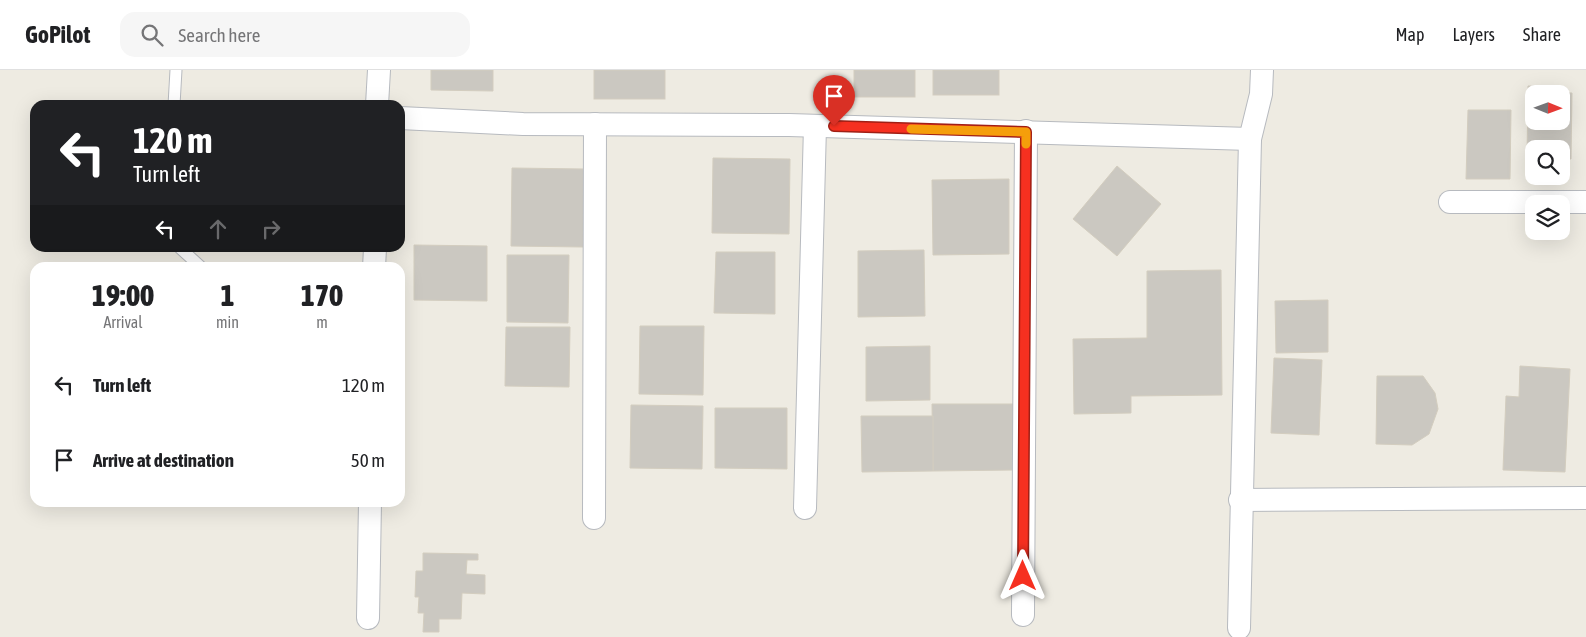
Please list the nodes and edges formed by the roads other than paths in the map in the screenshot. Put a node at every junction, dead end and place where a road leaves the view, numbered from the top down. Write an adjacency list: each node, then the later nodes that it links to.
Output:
1 (176, 70): 4 (lane)
2 (379, 70): 5 (street)
3 (1262, 70): 10 (street)
4 (174, 100)
5 (377, 100)
6 (405, 118): 7 (street)
7 (595, 124): 8 (street); 19 (street)
8 (815, 126): 9 (street); 18 (street)
9 (1026, 132): 10 (street); 20 (street)
10 (1250, 139): 16 (street)
11 (1450, 202): 12 (street)
12 (1586, 202)
13 (184, 252): 14 (lane)
14 (195, 262)
15 (1586, 498): 16 (street)
16 (1240, 500): 22 (street)
17 (370, 507): 21 (street)
18 (805, 508)
19 (594, 518)
20 (1023, 615)
21 (368, 618)
22 (1239, 628)

